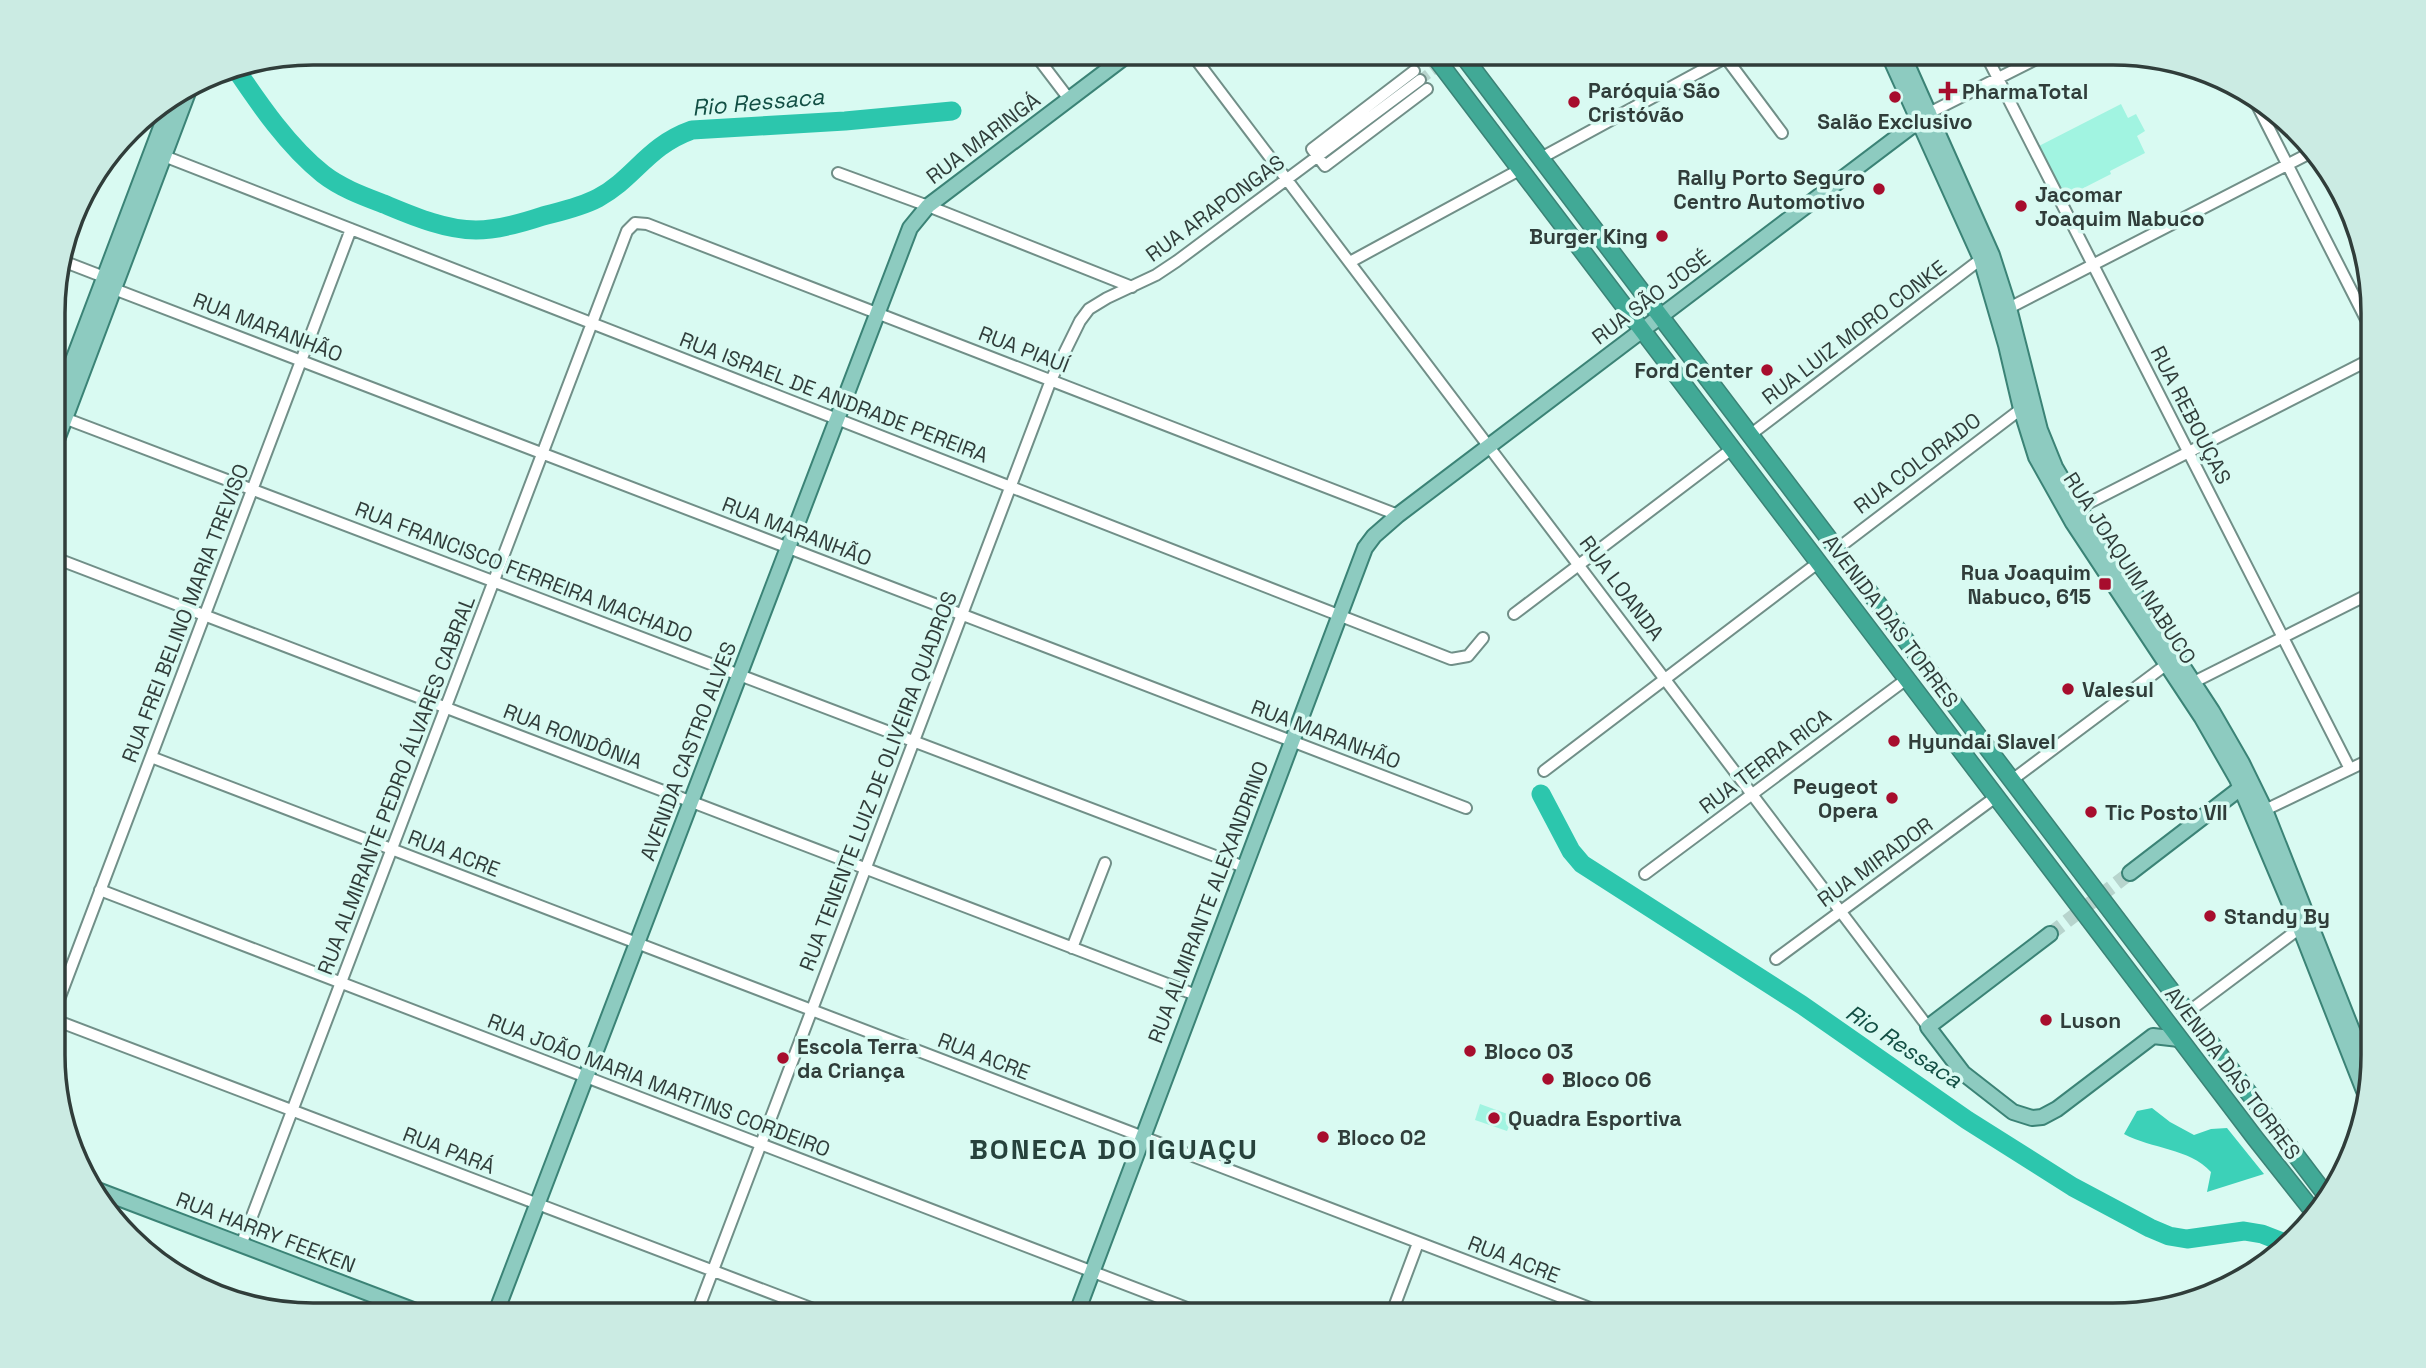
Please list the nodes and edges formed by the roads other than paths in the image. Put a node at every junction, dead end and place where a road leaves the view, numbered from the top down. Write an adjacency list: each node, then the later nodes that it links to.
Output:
1 (1044, 65): 13 (street)
2 (1113, 65): 13 (main road, RUA MARINGÁ)
3 (1201, 65): 26 (street, RUA LOANDA)
4 (1442, 65): 24 (highway, AVENIDA DAS TORRES)
5 (1474, 65): 22 (highway, AVENIDA DAS TORRES)
6 (1707, 65): 22 (street)
7 (1735, 65): 18 (street)
8 (1895, 65): 17 (main road, RUA JOAQUIM NABUCO)
9 (1906, 65): 17 (main road, RUA JOAQUIM NABUCO)
10 (1991, 65): 12 (street, RUA REBOUÇAS)
11 (2022, 65): 12 (street)
12 (1997, 78): 17 (street); 33 (street, RUA REBOUÇAS)
13 (1069, 99): 27 (main road, RUA MARINGÁ)
14 (185, 101): 19 (main road)
15 (166, 113): 34 (main road)
16 (2262, 114): 23 (street)
17 (1924, 117): 30 (main road, RUA JOAQUIM NABUCO); 37 (main road, RUA JOAQUIM NABUCO); 40 (main road, RUA SÃO JOSÉ)
18 (1782, 133)
19 (164, 156): 29 (street, RUA ISRAEL DE ANDRADE PEREIRA); 36 (main road)
20 (2305, 156): 23 (street)
21 (1318, 157): 21 (street, RUA ARAPONGAS); 26 (street, RUA ARAPONGAS)
22 (1541, 158): 40 (highway, AVENIDA DAS TORRES)
23 (2287, 165): 33 (street); 38 (street)
24 (1521, 169): 31 (street); 42 (highway, AVENIDA DAS TORRES)
25 (838, 173): 27 (street)
26 (1287, 180): 31 (street, RUA LOANDA); 35 (street, RUA ARAPONGAS)
27 (928, 206): 35 (street); 39 (main road, AVENIDA CASTRO ALVES)
28 (635, 223): 39 (street, RUA PIAUÍ); 41 (street, RUA ALMIRANTE PEDRO ÁLVARES CABRAL)
29 (351, 229): 41 (street, RUA ISRAEL DE ANDRADE PEREIRA); 43 (street, RUA FREI BELINO MARIA TREVISO)
30 (1981, 260): 47 (main road, RUA JOAQUIM NABUCO); 51 (street, RUA LUIZ MORO CONKE)
31 (1350, 262): 52 (street, RUA LOANDA)
32 (70, 264): 34 (street)
33 (2092, 265): 37 (street); 54 (street, RUA REBOUÇAS)
34 (104, 277): 36 (street); 46 (main road)
35 (1132, 287): 45 (street, RUA TENENTE LUIZ DE OLIVEIRA QUADROS)
36 (114, 289): 43 (street, RUA MARANHÃO); 48 (main road)
37 (2009, 308): 58 (main road, RUA JOAQUIM NABUCO)
38 (2361, 310)
39 (878, 313): 45 (street, RUA PIAUÍ); 49 (main road, AVENIDA CASTRO ALVES)
40 (1661, 316): 42 (main road, RUA SÃO JOSÉ); 51 (highway, AVENIDA DAS TORRES)
41 (592, 323): 49 (street, RUA ISRAEL DE ANDRADE PEREIRA); 55 (street, RUA ALMIRANTE PEDRO ÁLVARES CABRAL)
42 (1643, 330): 52 (main road, RUA SÃO JOSÉ); 53 (highway, AVENIDA DAS TORRES)
43 (301, 361): 55 (street, RUA MARANHÃO); 57 (street, RUA FREI BELINO MARIA TREVISO)
44 (2361, 364): 54 (street)
45 (1051, 380): 56 (street, RUA TENENTE LUIZ DE OLIVEIRA QUADROS); 59 (street, RUA PIAUÍ)
46 (65, 381)
47 (2021, 409): 61 (street, RUA COLORADO); 73 (main road, RUA JOAQUIM NABUCO)
48 (65, 410)
49 (837, 419): 56 (street, RUA ISRAEL DE ANDRADE PEREIRA); 60 (main road, AVENIDA CASTRO ALVES)
50 (65, 424): 57 (street, RUA FRANCISCO FERREIRA MACHADO)
51 (1750, 435): 61 (highway, AVENIDA DAS TORRES)
52 (1489, 446): 59 (main road, RUA SÃO JOSÉ); 64 (street, RUA LOANDA)
53 (1733, 448): 63 (highway, AVENIDA DAS TORRES); 64 (street)
54 (2188, 452): 58 (street); 71 (street, RUA REBOUÇAS)
55 (543, 453): 60 (street, RUA MARANHÃO); 65 (street, RUA ALMIRANTE PEDRO ÁLVARES CABRAL)
56 (1011, 487): 69 (street, RUA TENENTE LUIZ DE OLIVEIRA QUADROS); 70 (street, RUA ISRAEL DE ANDRADE PEREIRA)
57 (252, 490): 65 (street, RUA FRANCISCO FERREIRA MACHADO); 68 (street, RUA FREI BELINO MARIA TREVISO)
58 (2079, 508): 77 (main road, RUA JOAQUIM NABUCO)
59 (1398, 515): 70 (main road, RUA ALMIRANTE ALEXANDRINO)
60 (788, 548): 69 (street, RUA MARANHÃO); 74 (main road, AVENIDA CASTRO ALVES)
61 (1837, 549): 85 (highway, AVENIDA DAS TORRES)
62 (65, 562): 68 (street, RUA RONDÔNIA)
63 (1819, 562): 75 (highway, AVENIDA DAS TORRES); 76 (street)
64 (1578, 565): 67 (street); 76 (street, RUA LOANDA)
65 (494, 582): 74 (street, RUA FRANCISCO FERREIRA MACHADO); 78 (street, RUA ALMIRANTE PEDRO ÁLVARES CABRAL)
66 (2361, 598): 71 (street)
67 (1514, 614)
68 (205, 615): 78 (street, RUA RONDÔNIA); 81 (street, RUA FREI BELINO MARIA TREVISO)
69 (962, 615): 79 (street, RUA TENENTE LUIZ DE OLIVEIRA QUADROS); 80 (street, RUA MARANHÃO)
70 (1338, 615): 72 (street, RUA ISRAEL DE ANDRADE PEREIRA); 80 (main road, RUA ALMIRANTE ALEXANDRINO)
71 (2283, 637): 77 (street); 83 (street, RUA REBOUÇAS)
72 (1483, 638)
73 (2167, 664): 77 (main road, RUA JOAQUIM NABUCO); 85 (street)
74 (739, 675): 79 (street, RUA FRANCISCO FERREIRA MACHADO); 89 (main road, AVENIDA CASTRO ALVES)
75 (1908, 678): 87 (street, RUA TERRA RICA); 88 (highway, AVENIDA DAS TORRES)
76 (1665, 680): 84 (street); 87 (street, RUA LOANDA)
77 (2188, 685): 86 (main road, RUA JOAQUIM NABUCO); 91 (main road, RUA JOAQUIM NABUCO)
78 (446, 708): 89 (street, RUA RONDÔNIA); 92 (street, RUA ALMIRANTE PEDRO ÁLVARES CABRAL)
79 (914, 741): 94 (street, RUA FRANCISCO FERREIRA MACHADO); 95 (street, RUA TENENTE LUIZ DE OLIVEIRA QUADROS)
80 (1291, 741): 90 (street, RUA MARANHÃO); 94 (main road, RUA ALMIRANTE ALEXANDRINO)
81 (150, 757): 92 (street, RUA ACRE); 98 (street, RUA FREI BELINO MARIA TREVISO)
82 (2361, 764): 83 (street)
83 (2350, 769): 91 (street)
84 (1544, 771)
85 (2012, 780): 109 (highway, AVENIDA DAS TORRES)
86 (2242, 788): 91 (main road, RUA JOAQUIM NABUCO); 96 (main road)
87 (1752, 794): 97 (street, RUA TERRA RICA); 99 (street, RUA LOANDA)
88 (1997, 796): 99 (street, RUA MIRADOR); 112 (highway, AVENIDA DAS TORRES)
89 (691, 802): 95 (street, RUA RONDÔNIA); 102 (main road, AVENIDA CASTRO ALVES)
90 (1466, 808)
91 (2260, 812): 100 (main road, RUA JOAQUIM NABUCO); 113 (main road, RUA JOAQUIM NABUCO)
92 (391, 850): 102 (street, RUA ACRE); 106 (street, RUA ALMIRANTE PEDRO ÁLVARES CABRAL)
93 (1105, 863): 103 (street)
94 (1244, 867): 107 (main road, RUA ALMIRANTE ALEXANDRINO)
95 (865, 869): 103 (street, RUA RONDÔNIA); 108 (street, RUA TENENTE LUIZ DE OLIVEIRA QUADROS)
96 (2130, 873)
97 (1645, 874)
98 (100, 890): 105 (street, RUA FREI BELINO MARIA TREVISO); 106 (street, RUA JOÃO MARIA MARTINS CORDEIRO)
99 (1840, 911): 104 (street, RUA MIRADOR); 111 (street, RUA LOANDA)
100 (2300, 928): 109 (street); 115 (main road, RUA JOAQUIM NABUCO)
101 (2050, 934): 111 (main road)
102 (637, 944): 108 (street, RUA ACRE); 114 (main road, AVENIDA CASTRO ALVES)
103 (1072, 948): 107 (street, RUA RONDÔNIA)
104 (1776, 959)
105 (65, 983)
106 (341, 983): 114 (street, RUA JOÃO MARIA MARTINS CORDEIRO); 116 (street, RUA ALMIRANTE PEDRO ÁLVARES CABRAL)
107 (1196, 995): 117 (main road, RUA ALMIRANTE ALEXANDRINO)
108 (812, 1010): 117 (street, RUA ACRE); 118 (street, RUA TENENTE LUIZ DE OLIVEIRA QUADROS)
109 (2188, 1013): 119 (highway, AVENIDA DAS TORRES)
110 (65, 1024): 116 (street, RUA PARÁ)
111 (1928, 1027): 112 (main road, RUA LOANDA)
112 (2179, 1039): 122 (highway, AVENIDA DAS TORRES)
113 (2361, 1054)
114 (586, 1077): 118 (street, RUA JOÃO MARIA MARTINS CORDEIRO); 121 (main road, AVENIDA CASTRO ALVES)
115 (2360, 1081)
116 (292, 1110): 121 (street, RUA PARÁ); 124 (street, RUA ALMIRANTE PEDRO ÁLVARES CABRAL)
117 (1143, 1137): 123 (street, RUA ACRE); 126 (main road, RUA ALMIRANTE ALEXANDRINO)
118 (761, 1144): 125 (street, RUA TENENTE LUIZ DE OLIVEIRA QUADROS); 126 (street, RUA JOÃO MARIA MARTINS CORDEIRO)
119 (2322, 1190)
120 (106, 1194): 124 (main road, RUA HARRY FEEKEN)
121 (537, 1204): 125 (street, RUA PARÁ); 130 (main road, AVENIDA CASTRO ALVES)
122 (2310, 1206)
123 (1418, 1243): 135 (street); 136 (street, RUA ACRE)
124 (241, 1245): 127 (main road, RUA HARRY FEEKEN)
125 (712, 1271): 131 (street, RUA TENENTE LUIZ DE OLIVEIRA QUADROS); 132 (street, RUA PARÁ)
126 (1092, 1272): 133 (main road, RUA ALMIRANTE ALEXANDRINO); 134 (street, RUA JOÃO MARIA MARTINS CORDEIRO)
127 (382, 1299): 128 (street); 129 (main road, RUA HARRY FEEKEN)
128 (380, 1303)
129 (393, 1303)
130 (500, 1303)
131 (700, 1303)
132 (797, 1303)
133 (1080, 1303)
134 (1173, 1303)
135 (1396, 1303)
136 (1576, 1303)

